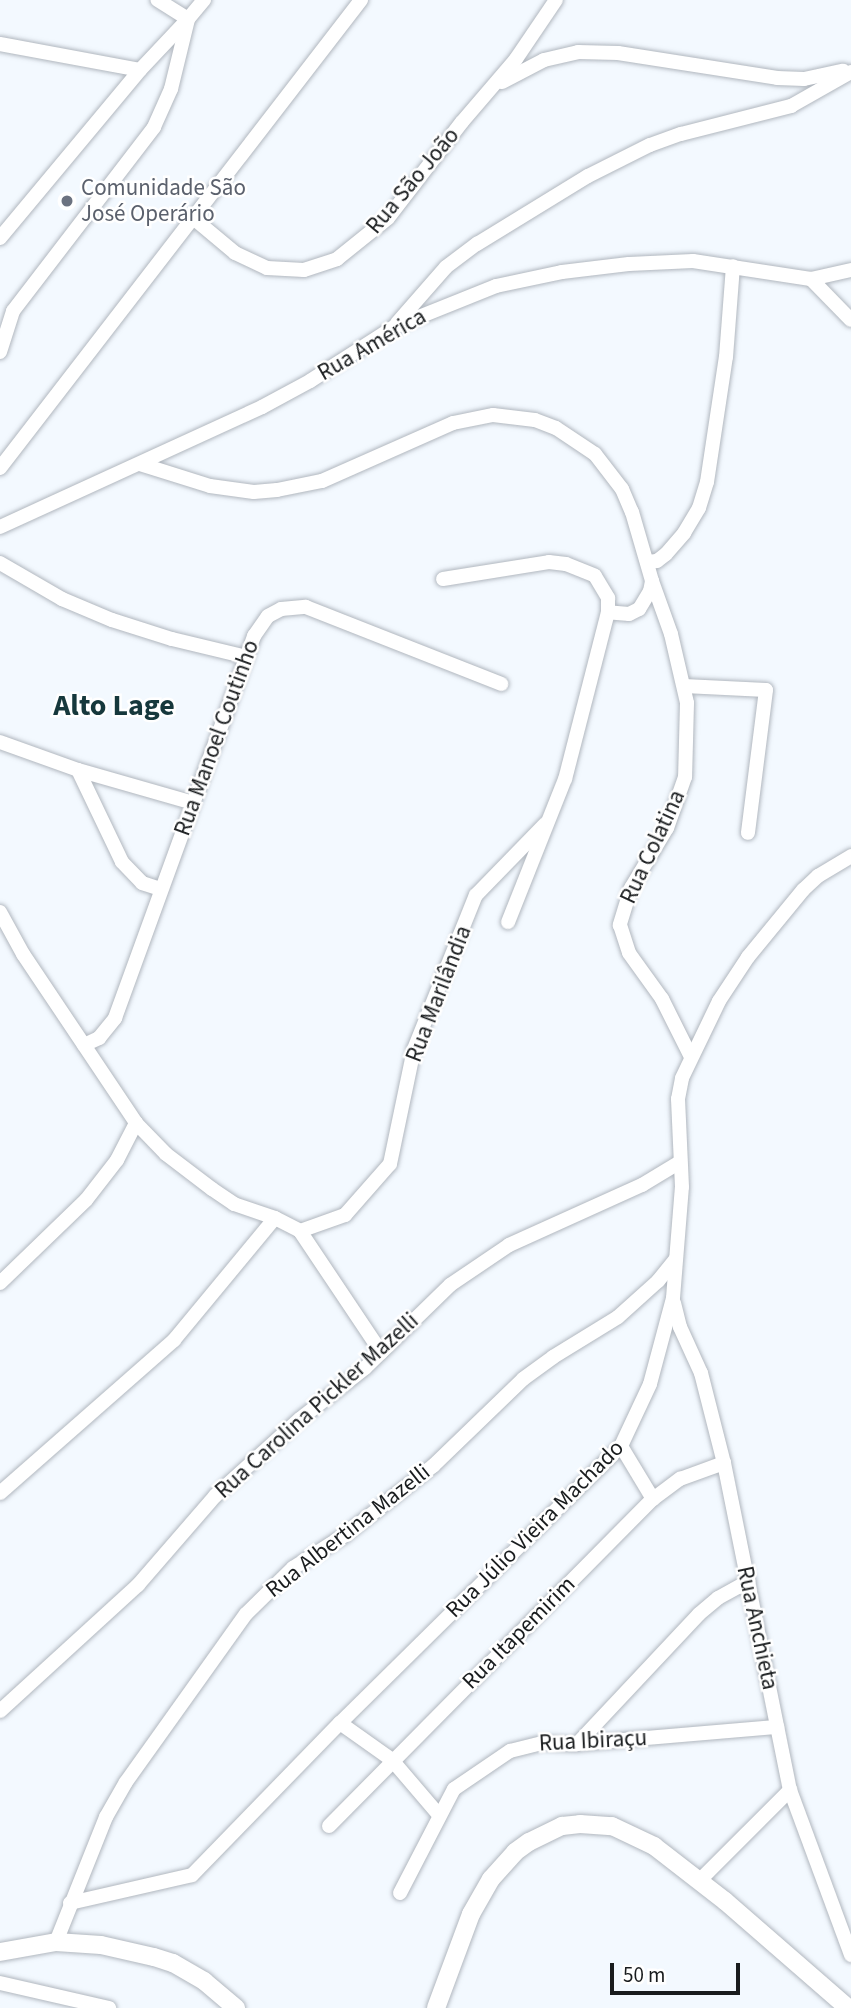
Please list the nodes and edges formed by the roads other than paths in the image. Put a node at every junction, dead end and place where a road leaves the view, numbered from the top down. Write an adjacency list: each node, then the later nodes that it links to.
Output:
1 (158, 0): 5 (street)
2 (204, 0): 5 (street)
3 (360, 0): 10 (street)
4 (556, 0): 9 (street, Rua São João)
5 (188, 19): 7 (street); 17 (street)
6 (0, 44): 7 (street)
7 (140, 70): 11 (street)
8 (851, 70): 9 (street); 16 (street)
9 (490, 91): 10 (street, Rua São João)
10 (192, 217): 19 (street)
11 (0, 238)
12 (733, 266): 14 (street, Rua América); 16 (street, Rua América); 21 (street)
13 (851, 270): 14 (street, Rua América)
14 (811, 279): 15 (street)
15 (851, 320)
16 (394, 327): 18 (street, Rua América)
17 (0, 352)
18 (140, 464): 20 (street, Rua América); 21 (street, Rua Colatina)
19 (0, 468)
20 (0, 527)
21 (647, 562): 24 (street, Rua Colatina)
22 (0, 563): 26 (street)
23 (443, 579): 25 (street)
24 (652, 582): 25 (street); 28 (street, Rua Colatina)
25 (608, 612): 32 (street)
26 (247, 657): 27 (street, Rua Manoel Coutinho); 31 (street, Rua Manoel Coutinho)
27 (501, 684)
28 (684, 686): 33 (street); 39 (street, Rua Colatina)
29 (0, 742): 30 (street)
30 (78, 770): 31 (street); 35 (street)
31 (193, 803): 35 (street, Rua Manoel Coutinho)
32 (549, 821): 37 (street); 43 (street, Rua Marilândia)
33 (748, 833)
34 (851, 856): 39 (street, Rua Júlio Vieira Machado)
35 (160, 889): 38 (street, Rua Manoel Coutinho)
36 (0, 912): 38 (street)
37 (508, 922)
38 (84, 1045): 40 (street)
39 (691, 1057): 41 (street, Rua Júlio Vieira Machado)
40 (136, 1123): 42 (street); 45 (street)
41 (680, 1162): 44 (street, Rua Júlio Vieira Machado); 47 (street, Rua Carolina Pickler Mazelli)
42 (275, 1218): 43 (street); 50 (street)
43 (300, 1231): 47 (street)
44 (676, 1259): 46 (street, Rua Júlio Vieira Machado); 63 (street, Rua Albertina Mazelli)
45 (0, 1283)
46 (673, 1298): 48 (street, Rua Júlio Vieira Machado); 49 (street, Rua Anchieta)
47 (381, 1352): 53 (street, Rua Carolina Pickler Mazelli)
48 (621, 1446): 51 (street); 54 (street, Rua Júlio Vieira Machado)
49 (724, 1463): 51 (street, Rua Itapemirim); 52 (street, Rua Anchieta)
50 (0, 1493)
51 (653, 1499): 57 (street, Rua Itapemirim)
52 (748, 1581): 55 (street, Rua Anchieta); 56 (street)
53 (0, 1711)
54 (341, 1723): 57 (street); 63 (street, Rua Júlio Vieira Machado)
55 (777, 1727): 56 (street, Rua Ibiraçu); 58 (street, Rua Anchieta)
56 (577, 1744): 59 (street, Rua Ibiraçu)
57 (392, 1760): 59 (street); 60 (street, Rua Itapemirim)
58 (790, 1790): 61 (street); 66 (street, Rua Anchieta)
59 (439, 1815): 62 (street, Rua Ibiraçu)
60 (329, 1826)
61 (699, 1881): 70 (street); 71 (street)
62 (400, 1893)
63 (69, 1903): 64 (street, Rua Albertina Mazelli)
64 (56, 1942): 65 (street); 69 (street)
65 (0, 1952)
66 (851, 1955)
67 (0, 1983): 68 (street)
68 (109, 2008)
69 (236, 2008)
70 (436, 2008)
71 (848, 2008)

